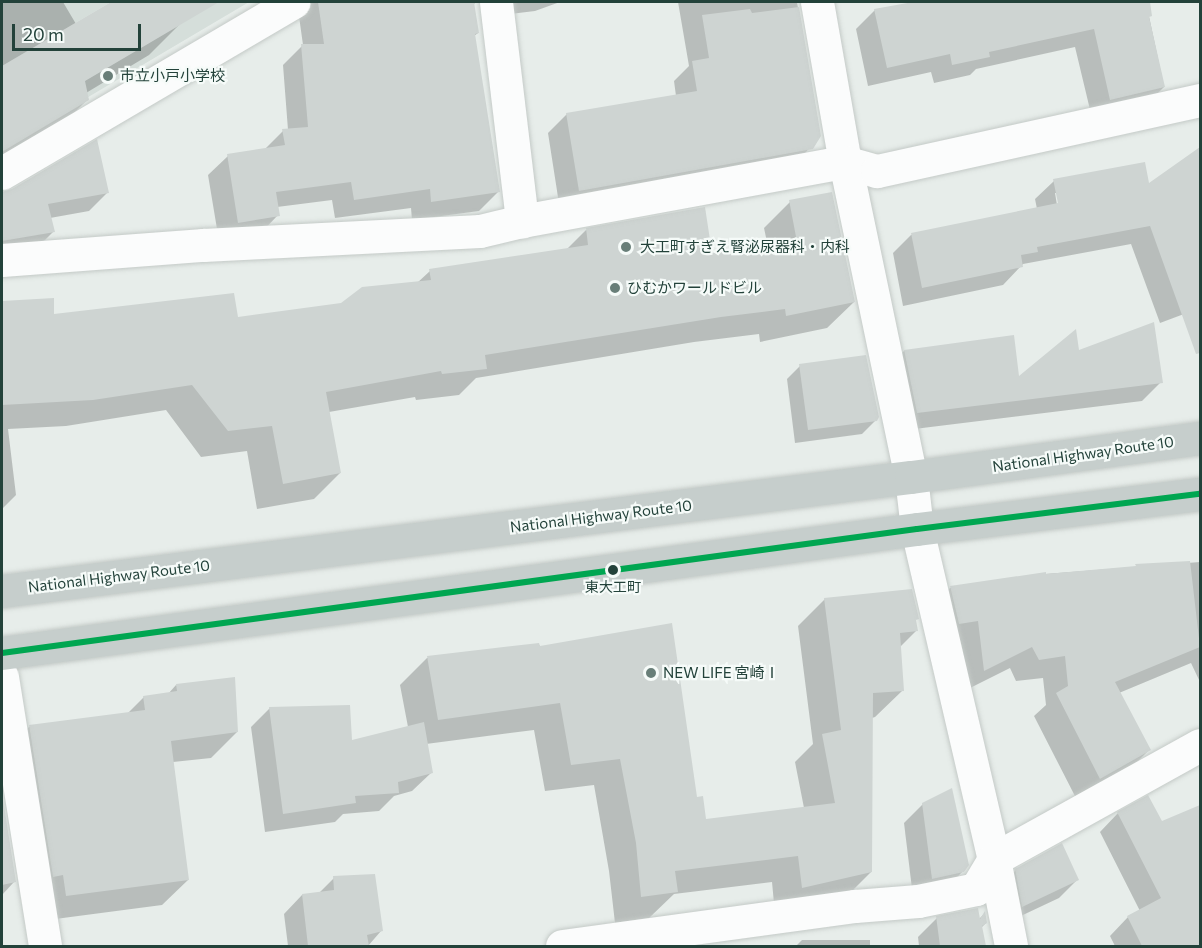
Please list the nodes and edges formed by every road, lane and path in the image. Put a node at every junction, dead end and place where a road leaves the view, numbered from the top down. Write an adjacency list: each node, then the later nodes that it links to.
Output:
1 (292, 2): 6 (street)
2 (496, 2): 7 (street)
3 (817, 2): 5 (street)
4 (1200, 100): 5 (street)
5 (845, 162): 7 (street); 10 (street)
6 (2, 173)
7 (522, 221): 8 (street)
8 (2, 260)
9 (1200, 438): 10 (highway, National Highway Route 10)
10 (911, 477): 12 (street); 13 (highway, National Highway Route 10)
11 (1200, 494): 12 (highway)
12 (917, 529): 14 (highway); 17 (street)
13 (2, 591)
14 (2, 653)
15 (2, 676): 18 (street)
16 (1200, 745): 17 (street)
17 (993, 859): 19 (street); 20 (street)
18 (45, 946)
19 (562, 946)
20 (1011, 946)

